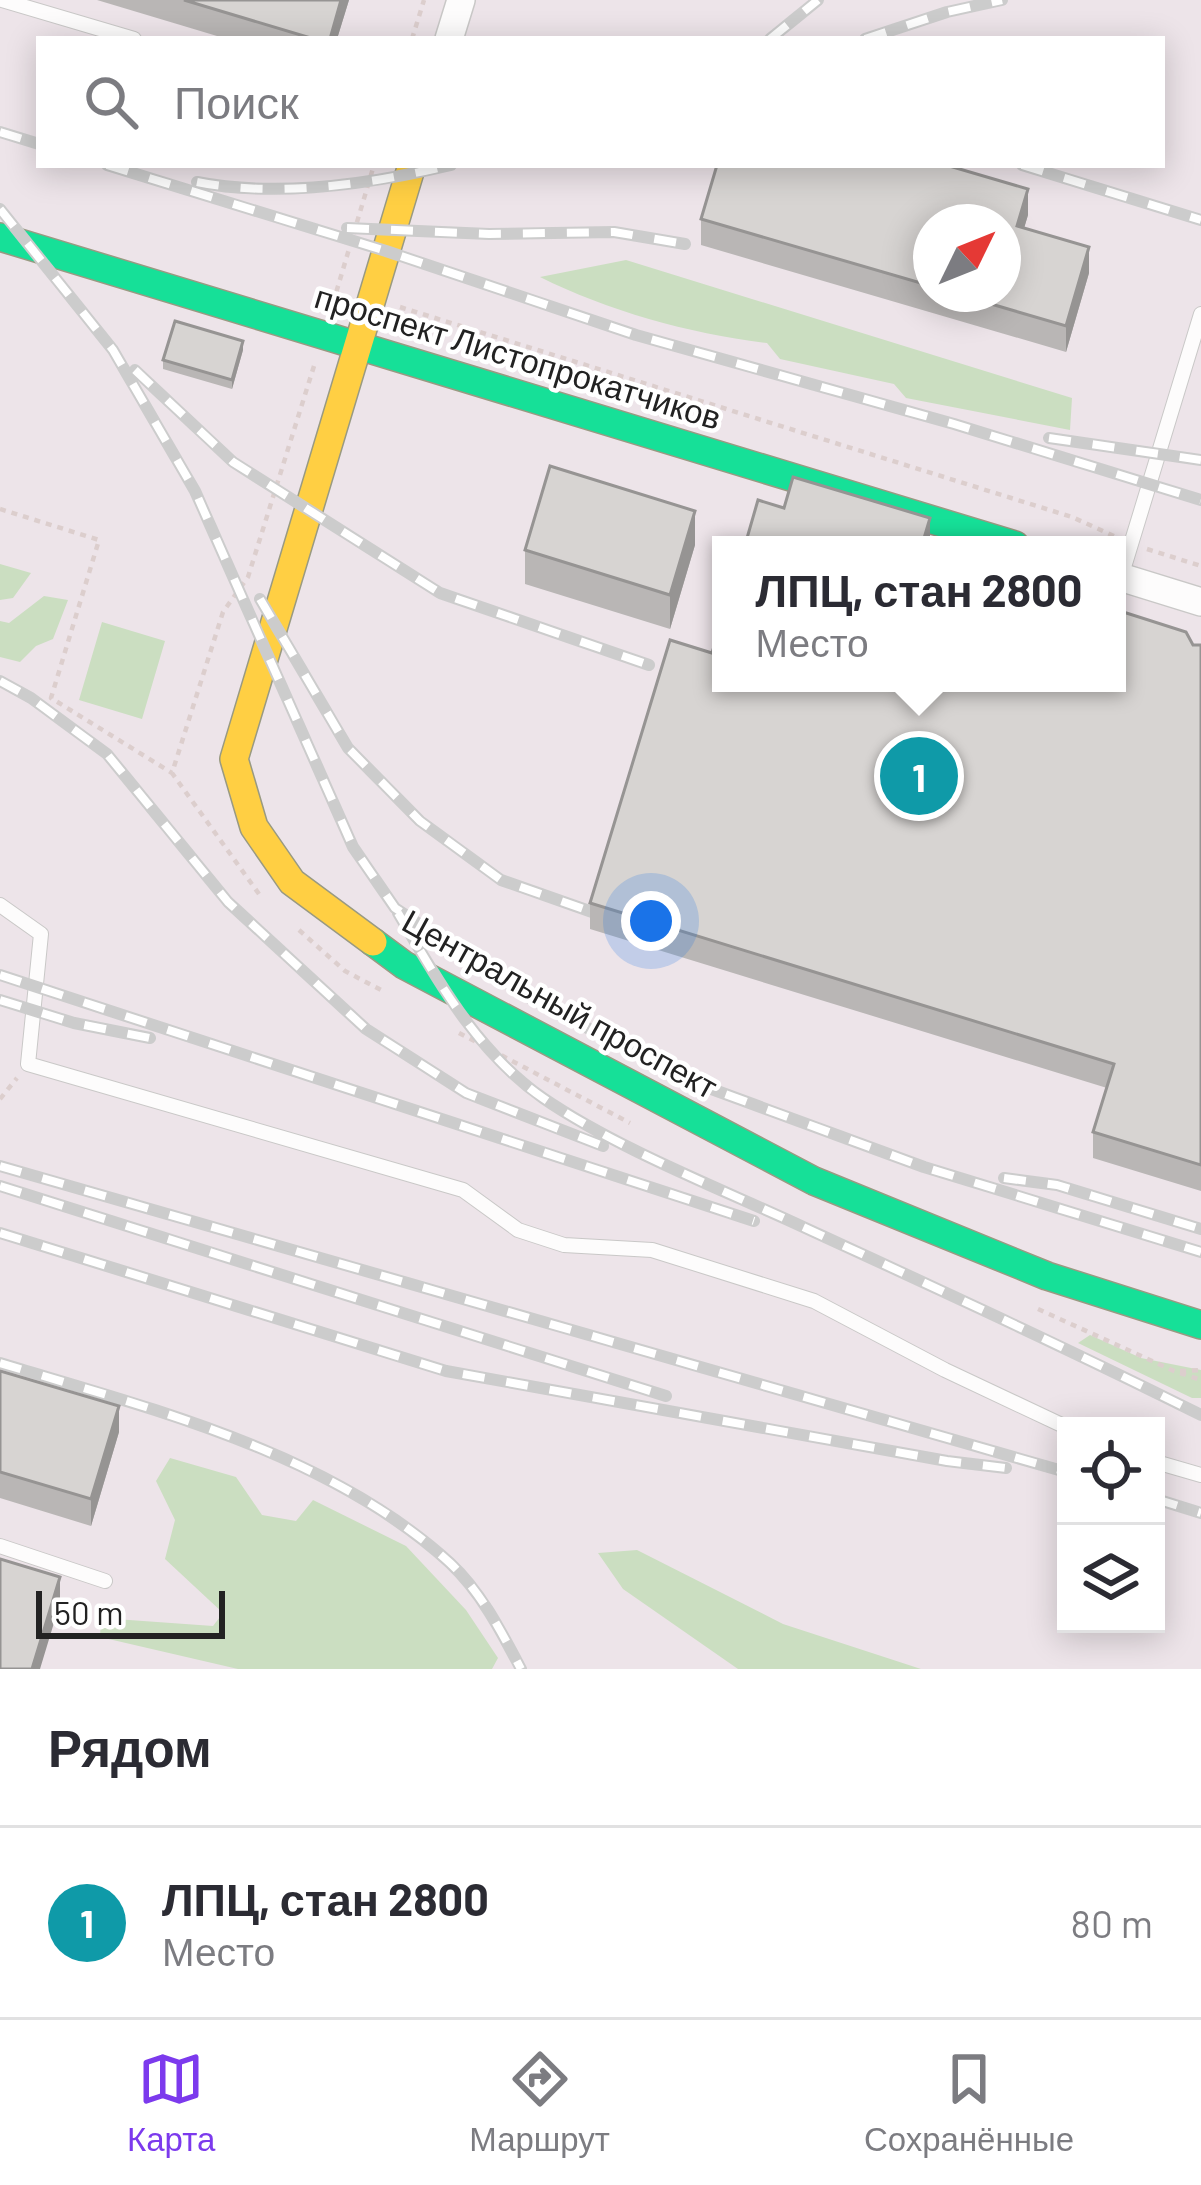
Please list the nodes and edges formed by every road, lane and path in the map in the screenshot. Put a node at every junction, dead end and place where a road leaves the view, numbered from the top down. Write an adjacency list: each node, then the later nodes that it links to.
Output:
1 (2, 0): 4 (lane)
2 (424, 0): 5 (path)
3 (461, 0): 6 (street)
4 (124, 36)
5 (413, 36)
6 (450, 36)
7 (373, 168): 12 (path)
8 (411, 168): 10 (street, Центральный проспект)
9 (0, 237): 12 (street, проспект Листопрокатчиков)
10 (372, 298): 13 (street, Центральный проспект); 16 (path)
11 (1201, 314): 18 (lane)
12 (323, 335): 13 (street, проспект Листопрокатчиков); 21 (path)
13 (358, 346): 15 (street, проспект Листопрокатчиков); 28 (street, Центральный проспект)
14 (0, 509): 24 (path)
15 (985, 536)
16 (1114, 536)
17 (1126, 541): 18 (path)
18 (1132, 544): 19 (lane); 20 (path)
19 (1126, 559)
20 (1201, 566)
21 (248, 577)
22 (1126, 579): 23 (street)
23 (1201, 602)
24 (172, 772)
25 (0, 905): 26 (lane)
26 (28, 1064): 27 (path); 31 (lane)
27 (0, 1099)
28 (1201, 1325)
29 (1201, 1370): 30 (path)
30 (1201, 1379)
31 (1057, 1423)
32 (1165, 1465): 33 (lane)
33 (1201, 1475)
34 (0, 1546): 35 (lane)
35 (105, 1581)

